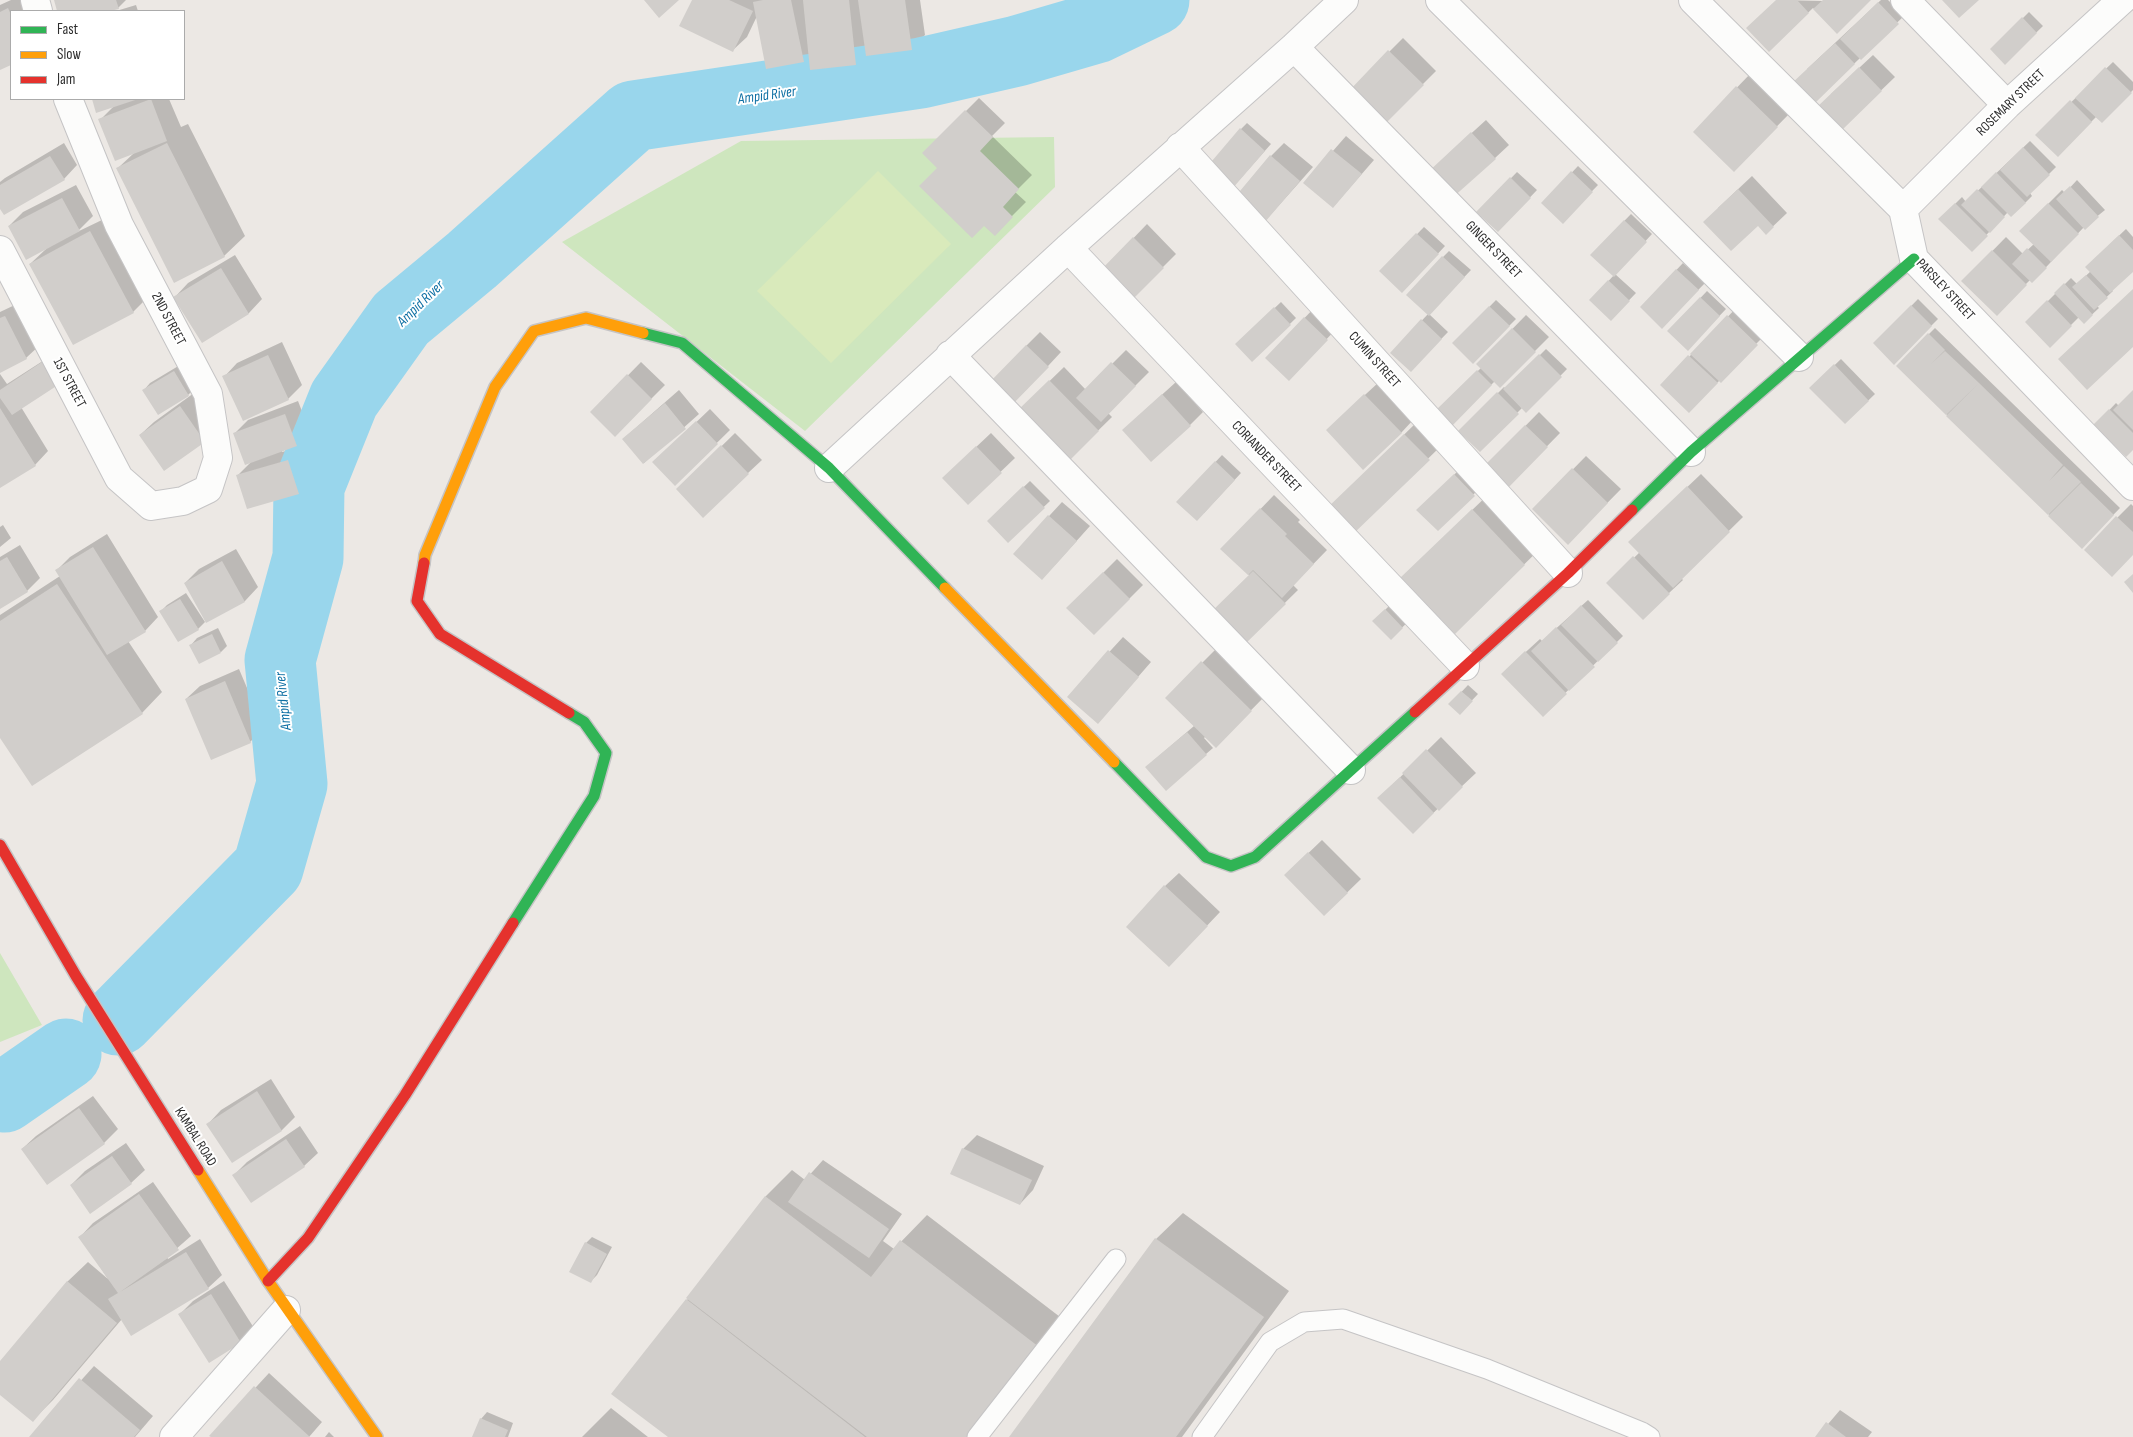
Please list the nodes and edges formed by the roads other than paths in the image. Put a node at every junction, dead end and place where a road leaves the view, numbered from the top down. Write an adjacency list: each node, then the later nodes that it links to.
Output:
1 (1344, 0): 6 (street)
2 (1440, 0): 15 (street)
3 (1693, 0): 10 (street)
4 (1905, 0): 8 (street)
5 (2122, 0): 8 (street, ROSEMARY STREET)
6 (1294, 47): 9 (street); 16 (street, GINGER STREET)
7 (68, 100): 19 (street, 2ND STREET)
8 (2007, 105): 10 (street, ROSEMARY STREET)
9 (1180, 147): 11 (street); 20 (street, CUMIN STREET)
10 (1903, 209): 13 (street, PARSLEY STREET)
11 (1068, 248): 14 (street); 21 (street, CORIANDER STREET)
12 (0, 250): 19 (street, 1ST STREET)
13 (1914, 258): 15 (street); 18 (street, PARSLEY STREET)
14 (950, 355): 17 (street); 22 (street)
15 (1799, 357): 16 (street)
16 (1691, 452): 20 (street)
17 (829, 468): 22 (street); 25 (street)
18 (2133, 486)
19 (151, 506)
20 (1568, 573): 21 (street)
21 (1464, 666): 22 (street)
22 (1351, 770)
23 (0, 845): 25 (street, KAMBAL ROAD)
24 (1116, 1259): 30 (lane)
25 (268, 1281): 26 (street, KAMBAL ROAD)
26 (286, 1310): 28 (street); 29 (street, KAMBAL ROAD)
27 (1644, 1435): 31 (lane)
28 (174, 1437)
29 (377, 1437)
30 (977, 1437)
31 (1202, 1437)

